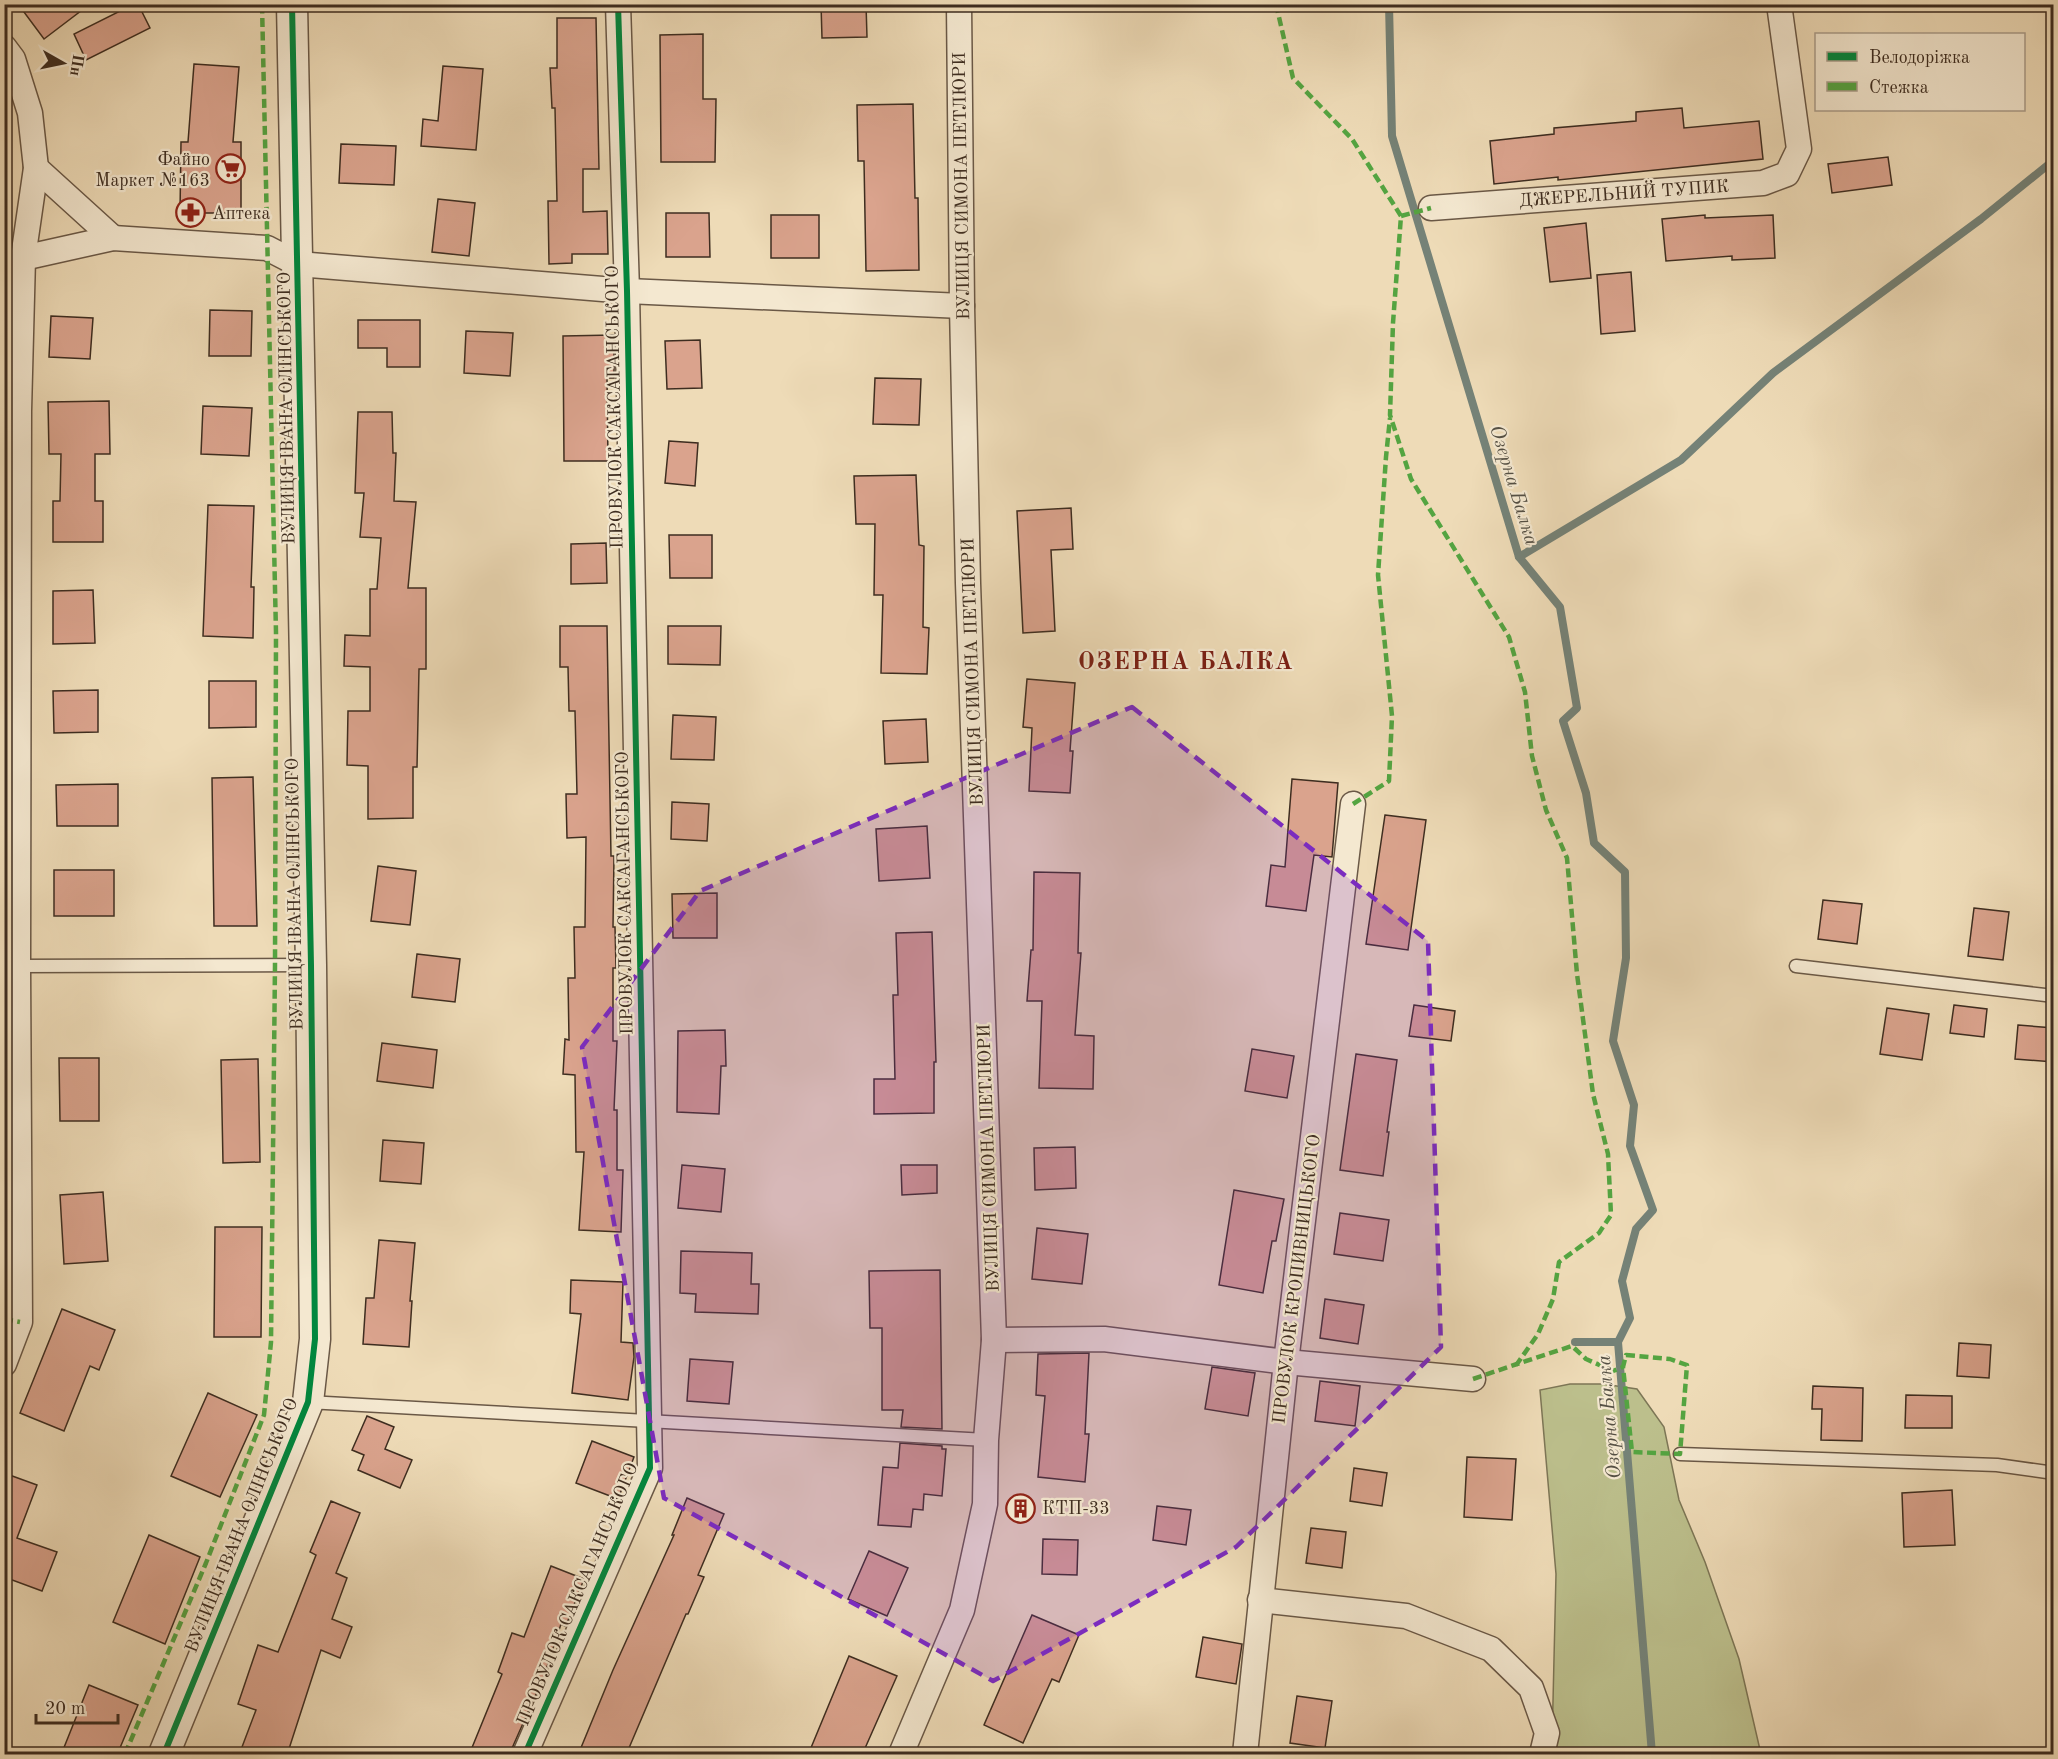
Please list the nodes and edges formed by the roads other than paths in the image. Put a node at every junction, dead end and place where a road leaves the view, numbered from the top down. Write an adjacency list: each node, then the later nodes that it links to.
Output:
1 (292, 4): 10 (street, ВУЛИЦЯ ІВАНА ОЛІНСЬКОГО)
2 (618, 4): 11 (street, ПРОВУЛОК САКСАГАНСЬКОГО)
3 (959, 4): 12 (street, ВУЛИЦЯ СИМОНА ПЕТЛЮРИ)
4 (1779, 4): 7 (street, ДЖЕРЕЛЬНИЙ ТУПИК)
5 (4, 48): 6 (street)
6 (36, 168): 8 (street); 9 (street)
7 (1431, 208)
8 (113, 238): 9 (street); 10 (street)
9 (23, 258): 13 (street)
10 (298, 264): 11 (street); 15 (street, ВУЛИЦЯ ІВАНА ОЛІНСЬКОГО)
11 (627, 291): 12 (street); 24 (street, ПРОВУЛОК САКСАГАНСЬКОГО)
12 (962, 306): 19 (street, ВУЛИЦЯ СИМОНА ПЕТЛЮРИ)
13 (12, 410): 16 (street)
14 (1353, 804): 20 (street, ПРОВУЛОК КРОПИВНИЦЬКОГО)
15 (311, 965): 16 (lane); 23 (street, ВУЛИЦЯ ІВАНА ОЛІНСЬКОГО)
16 (18, 966): 21 (street)
17 (1796, 966): 18 (lane)
18 (2054, 996)
19 (994, 1340): 20 (street); 25 (street, ВУЛИЦЯ СИМОНА ПЕТЛЮРИ)
20 (1286, 1362): 22 (street); 28 (street, ПРОВУЛОК КРОПИВНИЦЬКОГО)
21 (4, 1364)
22 (1473, 1379)
23 (308, 1402): 24 (lane); 29 (street, ВУЛИЦЯ ІВАНА ОЛІНСЬКОГО)
24 (650, 1421): 25 (lane); 30 (street, ПРОВУЛОК САКСАГАНСЬКОГО)
25 (986, 1440): 31 (street, ВУЛИЦЯ СИМОНА ПЕТЛЮРИ)
26 (1680, 1454): 27 (lane)
27 (2054, 1473)
28 (1260, 1600): 32 (street, ПРОВУЛОК КРОПИВНИЦЬКОГО); 33 (street)
29 (164, 1755)
30 (525, 1755)
31 (901, 1755)
32 (1245, 1755)
33 (1542, 1755)

